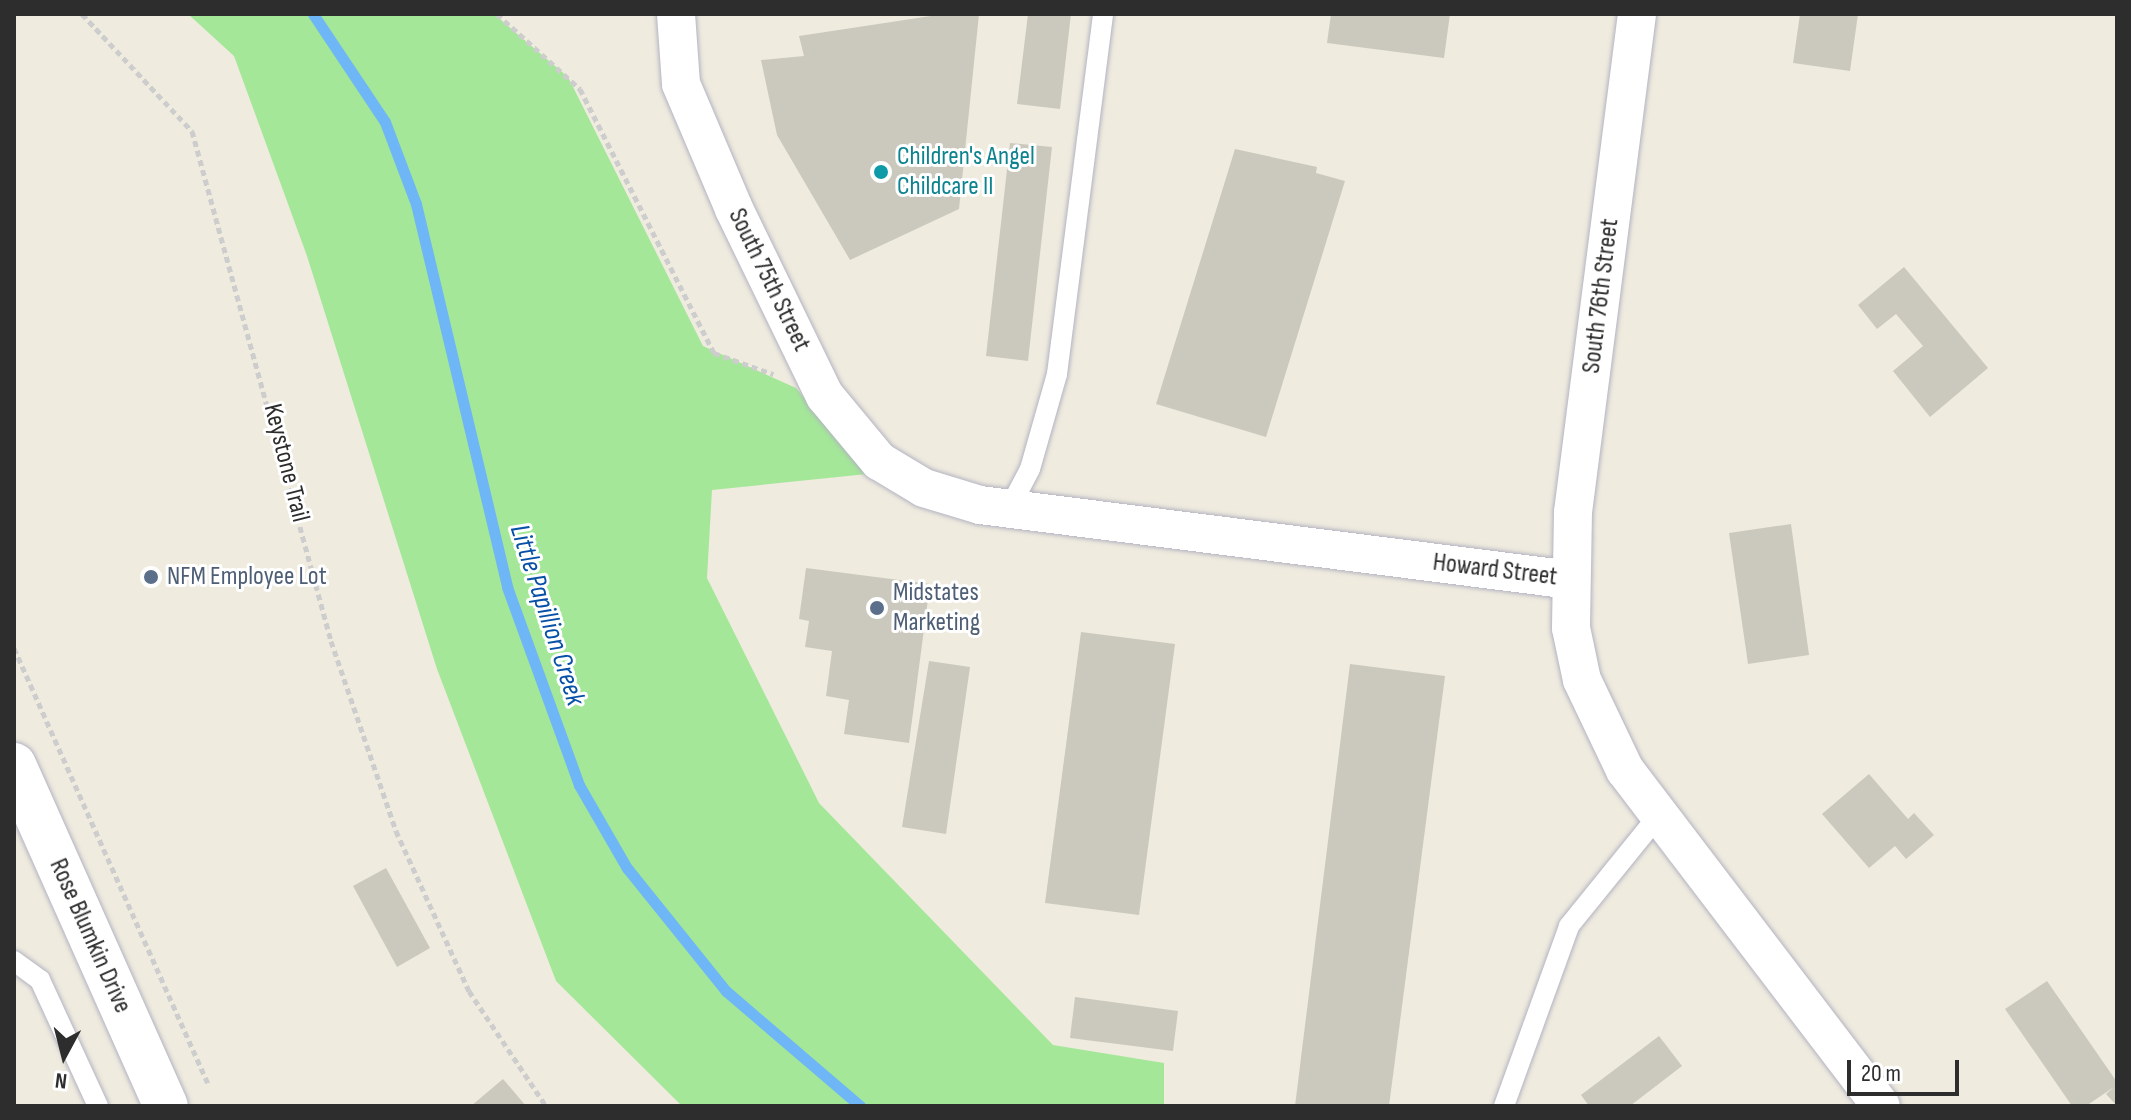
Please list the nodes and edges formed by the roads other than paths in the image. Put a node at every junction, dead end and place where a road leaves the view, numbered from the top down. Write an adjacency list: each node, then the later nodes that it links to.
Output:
1 (676, 14): 4 (street, South 75th Street)
2 (1103, 14): 5 (lane)
3 (1637, 14): 6 (street, South 76th Street)
4 (943, 495): 5 (street, Howard Street)
5 (1009, 509): 6 (street, Howard Street)
6 (1571, 580): 8 (street, Howard Street)
7 (16, 776): 11 (main road, Rose Blumkin Drive)
8 (1659, 815): 12 (lane); 13 (street, Howard Street)
9 (14, 961): 10 (lane)
10 (98, 1106)
11 (166, 1106)
12 (1504, 1106)
13 (1881, 1106)

